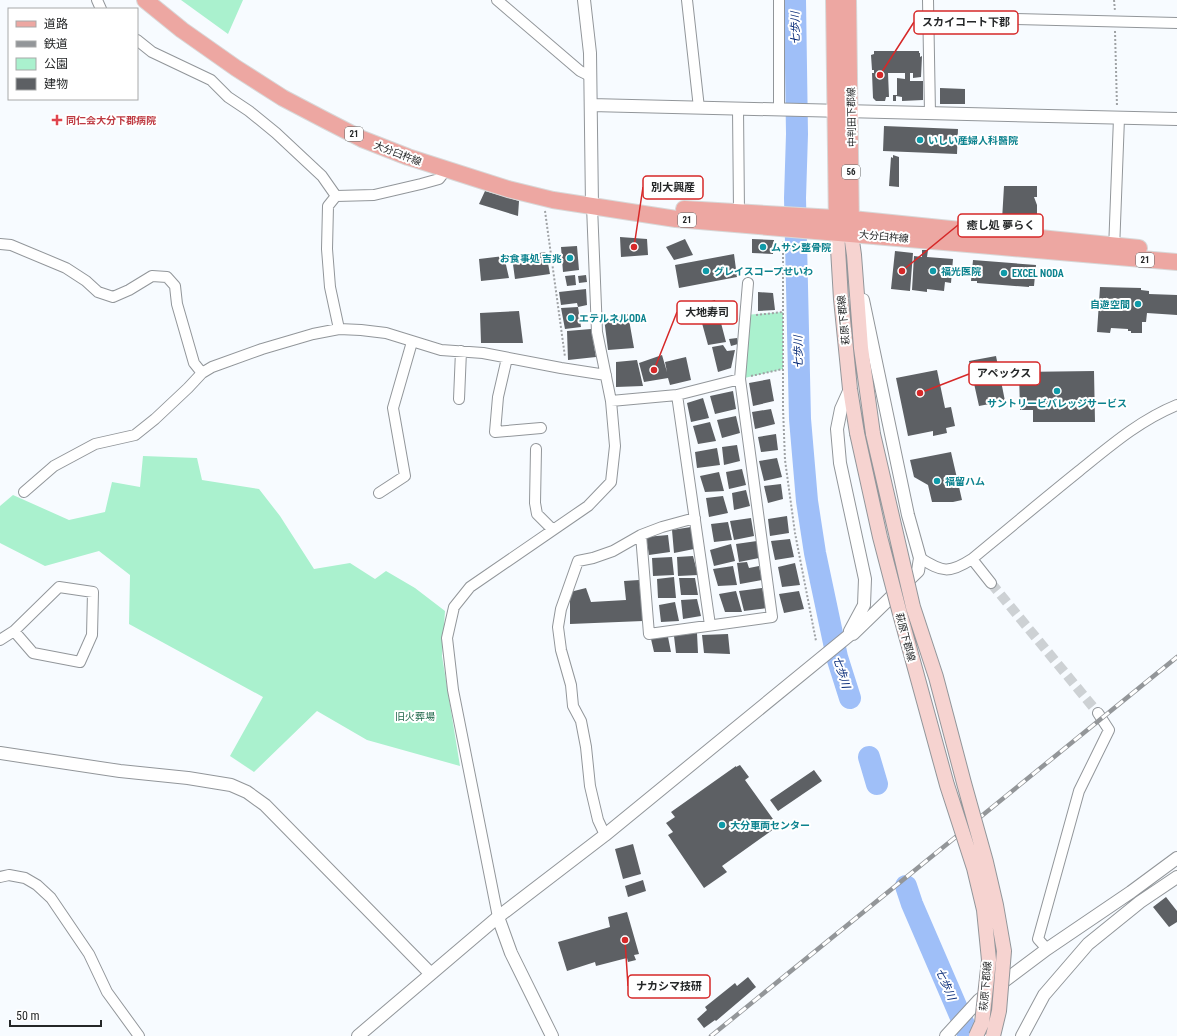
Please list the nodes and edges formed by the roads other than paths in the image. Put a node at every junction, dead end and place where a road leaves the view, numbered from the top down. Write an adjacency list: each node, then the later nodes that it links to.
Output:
1 (144, 0): 21 (main road, 大分臼杵線 / 21)
2 (497, 0): 12 (street)
3 (584, 0): 12 (street)
4 (686, 0): 14 (street)
5 (779, 0): 16 (street)
6 (834, 0): 17 (main road, 中判田下郡線 / 56)
7 (848, 0): 17 (main road, 中判田下郡線 / 56)
8 (928, 0): 9 (street)
9 (929, 17): 10 (street); 18 (street)
10 (1177, 23)
11 (138, 41): 22 (street)
12 (590, 76): 13 (street)
13 (590, 105): 14 (street); 23 (street)
14 (699, 108): 15 (street)
15 (738, 109): 16 (street); 24 (street)
16 (781, 109): 17 (street)
17 (843, 111): 18 (street); 25 (main road, 中判田下郡線 / 56)
18 (930, 113): 19 (street)
19 (1119, 118): 20 (street); 28 (street)
20 (1177, 119)
21 (446, 170): 22 (street); 23 (main road, 大分臼杵線 / 21)
22 (336, 196): 33 (street)
23 (592, 206): 24 (main road, 大分臼杵線 / 21); 26 (main road, 大分臼杵線 / 21); 38 (street)
24 (739, 212): 26 (main road, 大分臼杵線 / 21)
25 (844, 226): 26 (main road, 大分臼杵線 / 21); 28 (main road, 大分臼杵線 / 21); 32 (main road, 萩原下郡線); 40 (main road, 萩原下郡線)
26 (783, 227)
27 (0, 244): 37 (street)
28 (1114, 251): 29 (main road, 大分臼杵線 / 21); 30 (main road, 大分臼杵線 / 21)
29 (1177, 252)
30 (1177, 262)
31 (748, 283): 39 (street)
32 (857, 298): 52 (street); 73 (main road, 萩原下郡線, bridge)
33 (339, 329): 34 (street); 37 (street)
34 (412, 342): 35 (street); 48 (street)
35 (460, 351): 36 (street); 42 (street)
36 (507, 358): 38 (street); 45 (street)
37 (202, 373): 47 (street)
38 (606, 375): 43 (street)
39 (740, 379): 41 (street); 55 (street)
40 (850, 389): 57 (street); 72 (main road, 萩原下郡線, bridge)
41 (677, 395): 43 (street); 49 (street)
42 (459, 399)
43 (611, 401): 50 (street)
44 (1177, 405): 53 (street)
45 (542, 428)
46 (536, 449): 50 (street)
47 (24, 492)
48 (379, 493)
49 (695, 518): 51 (street); 55 (street)
50 (553, 530): 65 (street)
51 (641, 535): 55 (street); 61 (street)
52 (920, 558): 53 (street); 57 (street)
53 (972, 559): 54 (street)
54 (991, 583)
55 (710, 625)
56 (14, 631): 56 (street); 58 (street)
57 (852, 633): 61 (street)
58 (0, 640)
59 (1098, 713): 66 (street)
60 (0, 753): 67 (street)
61 (606, 835): 65 (street)
62 (1177, 858): 66 (street)
63 (0, 877): 68 (street)
64 (1177, 877): 74 (street)
65 (498, 917): 67 (street); 70 (street)
66 (1047, 949): 71 (street)
67 (430, 974): 69 (street)
68 (139, 1036)
69 (358, 1036)
70 (552, 1036)
71 (946, 1036)
72 (976, 1036)
73 (993, 1036)
74 (1022, 1036)

